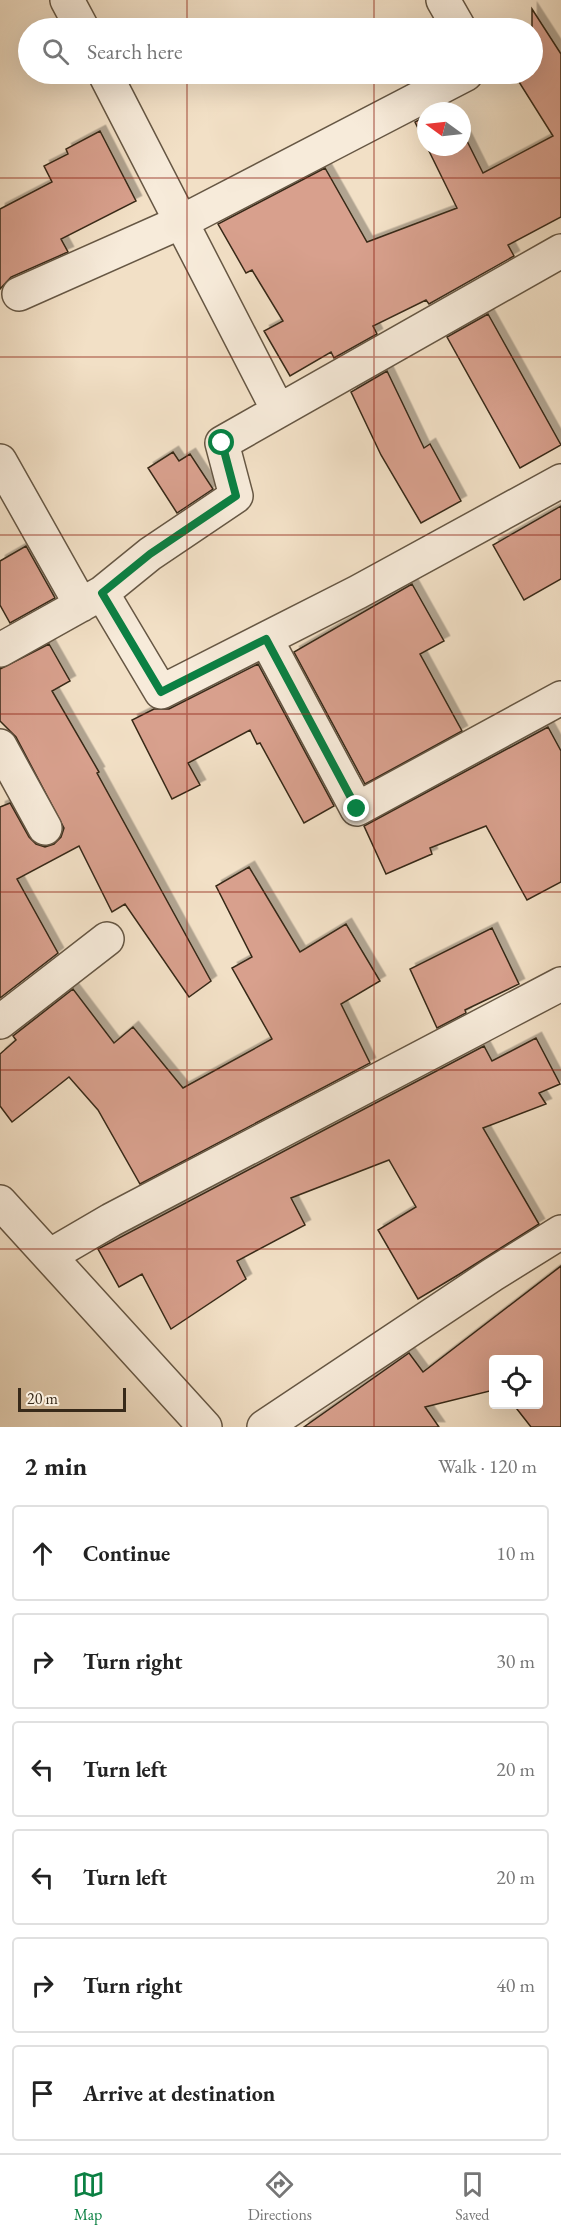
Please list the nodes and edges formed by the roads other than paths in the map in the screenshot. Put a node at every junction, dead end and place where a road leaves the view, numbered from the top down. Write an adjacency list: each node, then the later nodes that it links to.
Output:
1 (67, 0): 3 (street)
2 (443, 0): 4 (street)
3 (77, 18)
4 (453, 18)
5 (110, 84): 7 (street)
6 (447, 84): 7 (street)
7 (182, 222): 9 (street); 10 (street)
8 (561, 251): 10 (street)
9 (19, 294)
10 (278, 410): 13 (street)
11 (0, 461): 13 (street)
12 (561, 481): 14 (street)
13 (92, 599): 14 (street); 15 (street)
14 (266, 639): 16 (street)
15 (0, 650)
16 (561, 698)
17 (0, 746): 18 (street)
18 (45, 828)
19 (107, 939): 21 (street)
20 (561, 984): 24 (street)
21 (0, 1022)
22 (0, 1202): 24 (street)
23 (561, 1232): 26 (street)
24 (51, 1255): 25 (street)
25 (206, 1427)
26 (264, 1427)

